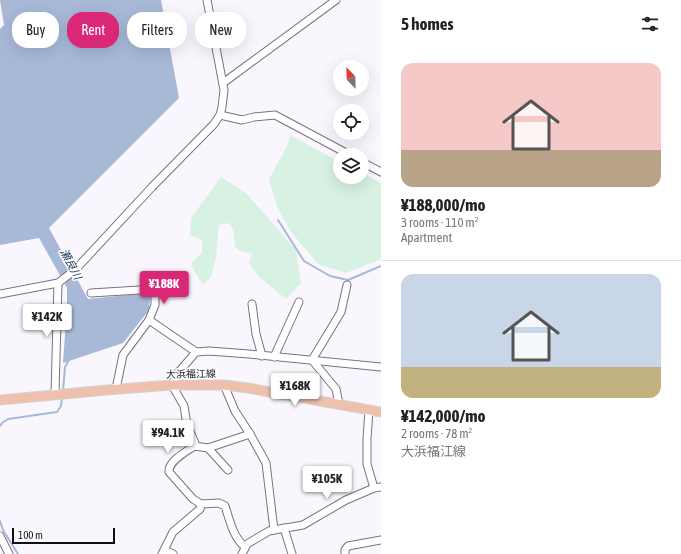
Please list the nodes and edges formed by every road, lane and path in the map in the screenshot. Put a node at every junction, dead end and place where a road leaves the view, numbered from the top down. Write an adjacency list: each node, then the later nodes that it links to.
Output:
1 (206, 0): 3 (street)
2 (336, 0): 3 (street)
3 (223, 83): 4 (street)
4 (220, 115): 5 (street); 8 (street)
5 (337, 148)
6 (369, 166): 7 (street)
7 (381, 172)
8 (58, 283): 11 (street); 23 (street)
9 (347, 285): 18 (street)
10 (91, 293): 14 (street)
11 (0, 294)
12 (299, 302): 17 (street)
13 (252, 304): 16 (street)
14 (150, 320): 15 (street); 22 (street)
15 (196, 352): 16 (street); 20 (street)
16 (262, 356): 17 (street)
17 (274, 357): 18 (street)
18 (312, 360): 19 (street); 25 (street)
19 (381, 366)
20 (172, 385): 21 (main road, 大浜福江線); 22 (main road, 大浜福江線); 29 (street)
21 (224, 385): 25 (main road, 大浜福江線); 28 (street)
22 (116, 389): 23 (main road, 大浜福江線)
23 (55, 394): 24 (main road, 大浜福江線)
24 (0, 400)
25 (339, 404): 26 (main road, 大浜福江線)
26 (369, 410): 27 (main road, 大浜福江線); 32 (street)
27 (381, 412)
28 (250, 434): 30 (street); 35 (street)
29 (194, 446): 30 (street); 33 (street)
30 (208, 448): 31 (street)
31 (228, 470)
32 (377, 488): 34 (street)
33 (201, 504): 38 (street); 39 (street)
34 (284, 528): 35 (street); 42 (street)
35 (274, 530): 38 (street)
36 (0, 536): 40 (street)
37 (381, 540): 43 (street)
38 (244, 551)
39 (164, 552): 41 (street)
40 (9, 554)
41 (173, 554)
42 (292, 554)
43 (345, 554)

